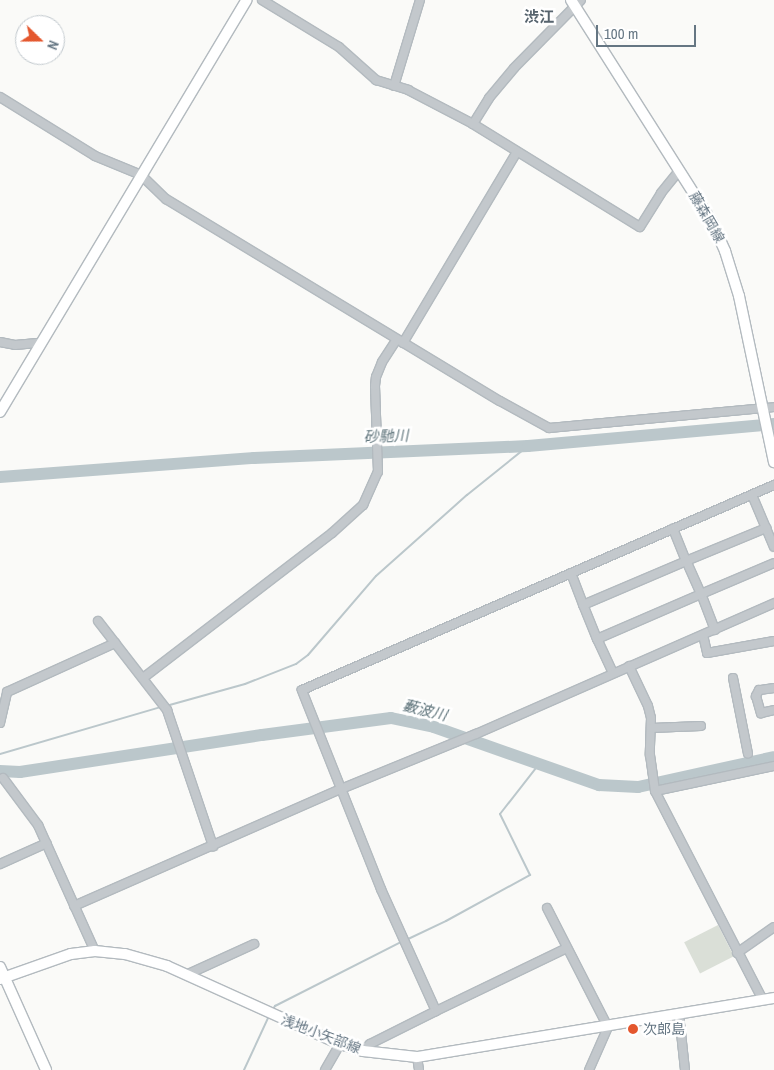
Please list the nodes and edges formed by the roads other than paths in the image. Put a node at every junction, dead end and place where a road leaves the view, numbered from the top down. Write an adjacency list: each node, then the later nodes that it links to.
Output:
1 (247, 0): 10 (main road)
2 (262, 0): 5 (street)
3 (420, 0): 5 (street)
4 (576, 2): 7 (street); 9 (main road, 藤森岡線)
5 (394, 86): 7 (street)
6 (0, 97): 10 (street)
7 (473, 124): 8 (street)
8 (517, 152): 9 (street); 11 (street)
9 (679, 171): 15 (main road, 藤森岡線)
10 (142, 175): 11 (street); 13 (main road)
11 (400, 341): 15 (street); 38 (street)
12 (0, 342): 13 (street)
13 (40, 343): 16 (main road)
14 (774, 407): 15 (street)
15 (762, 408): 17 (main road, 藤森岡線)
16 (0, 412)
17 (772, 443): 18 (main road, 藤森岡線)
18 (774, 462)
19 (774, 485): 20 (street)
20 (752, 494): 21 (street); 22 (street)
21 (673, 528): 24 (street); 26 (street)
22 (766, 528): 23 (street); 24 (street)
23 (774, 547)
24 (686, 561): 27 (street); 29 (street)
25 (774, 563): 27 (street)
26 (571, 573): 29 (street); 48 (street)
27 (701, 594): 31 (street); 33 (street)
28 (774, 603): 31 (street)
29 (583, 605): 33 (street)
30 (98, 621): 35 (street)
31 (715, 630): 32 (street)
32 (703, 635): 34 (street); 36 (street)
33 (598, 640): 37 (street)
34 (774, 641)
35 (116, 643): 38 (street); 42 (street)
36 (629, 666): 37 (street); 44 (street)
37 (613, 674): 48 (street)
38 (143, 678): 51 (street)
39 (734, 678): 45 (street)
40 (774, 688): 41 (street)
41 (774, 710)
42 (0, 723)
43 (700, 726): 44 (street)
44 (650, 728): 49 (street)
45 (748, 754)
46 (774, 766): 49 (street)
47 (3, 778): 50 (street)
48 (341, 790): 51 (street); 65 (street)
49 (655, 791): 59 (street)
50 (47, 843): 52 (street); 53 (street)
51 (213, 846): 53 (street)
52 (0, 864)
53 (74, 906): 58 (street)
54 (547, 908): 57 (street)
55 (774, 928): 59 (street)
56 (254, 944): 61 (street)
57 (567, 948): 65 (street); 67 (street)
58 (95, 951): 61 (main road, 浅地小矢部線); 62 (main road, 浅地小矢部線)
59 (737, 953): 64 (street)
60 (0, 967): 62 (main road)
61 (186, 975): 68 (main road, 浅地小矢部線)
62 (2, 978): 71 (main road)
63 (774, 998): 64 (main road, 浅地小矢部線)
64 (762, 1000): 66 (main road, 浅地小矢部線)
65 (436, 1011): 69 (street)
66 (679, 1014): 67 (main road, 浅地小矢部線); 75 (street)
67 (608, 1027): 70 (main road, 浅地小矢部線); 74 (street)
68 (340, 1044): 69 (main road, 浅地小矢部線); 72 (street)
69 (363, 1051): 70 (main road, 浅地小矢部線)
70 (417, 1057): 73 (street)
71 (46, 1070)
72 (325, 1070)
73 (419, 1070)
74 (589, 1070)
75 (685, 1070)

